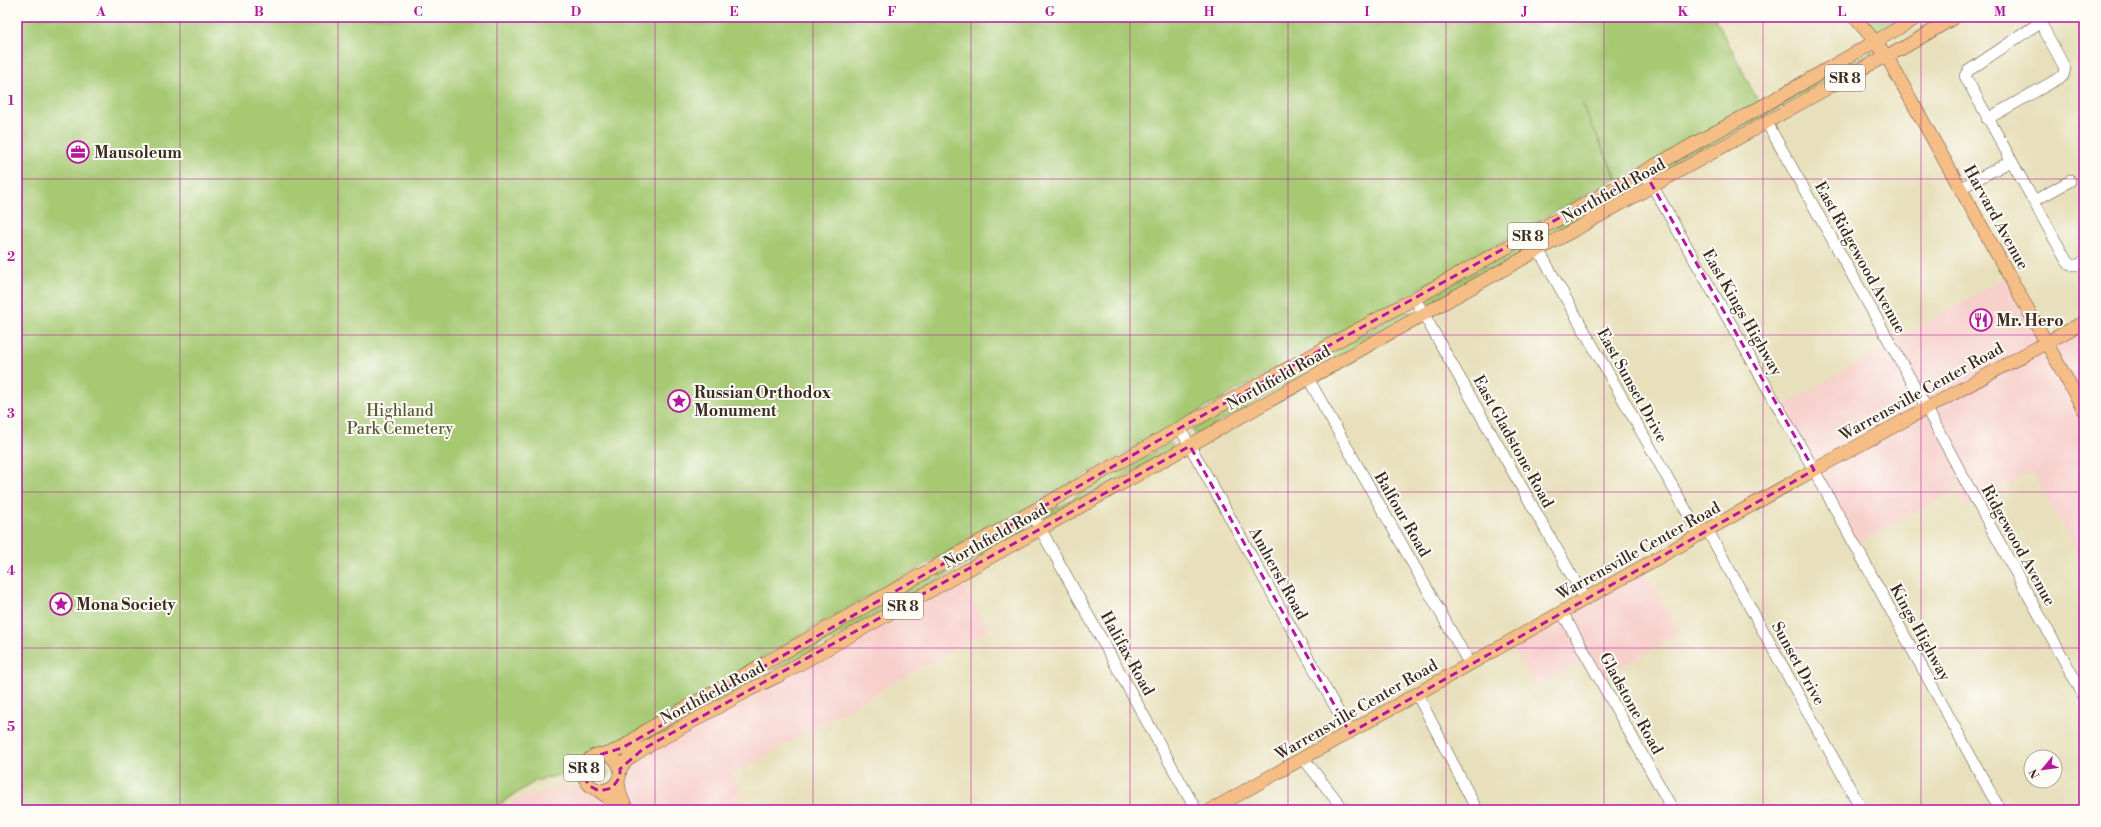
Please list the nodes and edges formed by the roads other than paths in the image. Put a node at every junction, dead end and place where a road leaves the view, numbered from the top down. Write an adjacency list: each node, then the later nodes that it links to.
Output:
1 (1854, 17): 5 (main road, Harvard Avenue)
2 (1918, 17): 5 (main road, Northfield Road / SR 8)
3 (1954, 17): 6 (main road, Northfield Road / SR 8)
4 (2044, 20): 7 (street); 7 (street)
5 (1876, 42): 6 (main road, Harvard Avenue); 10 (main road, Northfield Road / SR 8)
6 (1887, 57): 8 (main road, Northfield Road / SR 8); 13 (main road, Harvard Avenue)
7 (1987, 119): 9 (street)
8 (1767, 122): 12 (main road, Northfield Road / SR 8); 22 (street, East Ridgewood Avenue)
9 (2011, 161): 13 (street); 14 (street)
10 (1644, 171): 12 (street, East Kings Highway); 17 (main road, Northfield Road / SR 8)
11 (2070, 181): 14 (street)
12 (1653, 186): 15 (main road, Northfield Road / SR 8); 26 (street, East Kings Highway)
13 (1961, 188): 20 (main road, Harvard Avenue)
14 (2034, 201): 16 (street)
15 (1539, 251): 18 (main road, Northfield Road / SR 8); 29 (street, East Sunset Drive)
16 (2084, 262)
17 (1415, 299): 18 (street, East Gladstone Road); 24 (main road, Northfield Road / SR 8)
18 (1424, 315): 21 (main road, Northfield Road / SR 8); 30 (street, East Gladstone Road)
19 (2084, 322): 20 (main road, Warrensville Center Road)
20 (2047, 342): 22 (main road, Warrensville Center Road); 23 (main road, Harvard Avenue)
21 (1309, 380): 25 (main road, Northfield Road / SR 8); 32 (street, Balfour Road)
22 (1926, 408): 26 (main road, Warrensville Center Road); 34 (street, Ridgewood Avenue)
23 (2084, 410)
24 (1180, 428): 25 (street, Amherst Road); 27 (main road, Northfield Road / SR 8)
25 (1190, 446): 28 (main road, Northfield Road / SR 8); 35 (street, Amherst Road)
26 (1814, 470): 29 (main road, Warrensville Center Road); 48 (street, Kings Highway)
27 (1031, 512): 28 (street, Halifax Road); 36 (main road, Northfield Road / SR 8)
28 (1041, 529): 38 (main road, Northfield Road / SR 8); 42 (street, Halifax Road)
29 (1704, 533): 30 (main road, Warrensville Center Road); 47 (street, Sunset Drive)
30 (1585, 599): 31 (main road, Warrensville Center Road)
31 (1562, 612): 32 (main road, Warrensville Center Road); 46 (street, Gladstone Road)
32 (1469, 663): 33 (main road, Warrensville Center Road)
33 (1417, 694): 35 (main road, Warrensville Center Road); 45 (street)
34 (2084, 696)
35 (1350, 733): 37 (main road, Warrensville Center Road)
36 (607, 754): 38 (main road); 39 (main road, SR 8)
37 (1304, 759): 43 (main road, Warrensville Center Road); 44 (street)
38 (619, 775): 39 (main road); 41 (main road, SR 8)
39 (599, 791): 40 (main road, SR 8)
40 (616, 810)
41 (627, 810)
42 (1196, 810)
43 (1211, 810)
44 (1344, 810)
45 (1477, 810)
46 (1673, 810)
47 (1862, 810)
48 (2000, 810)

